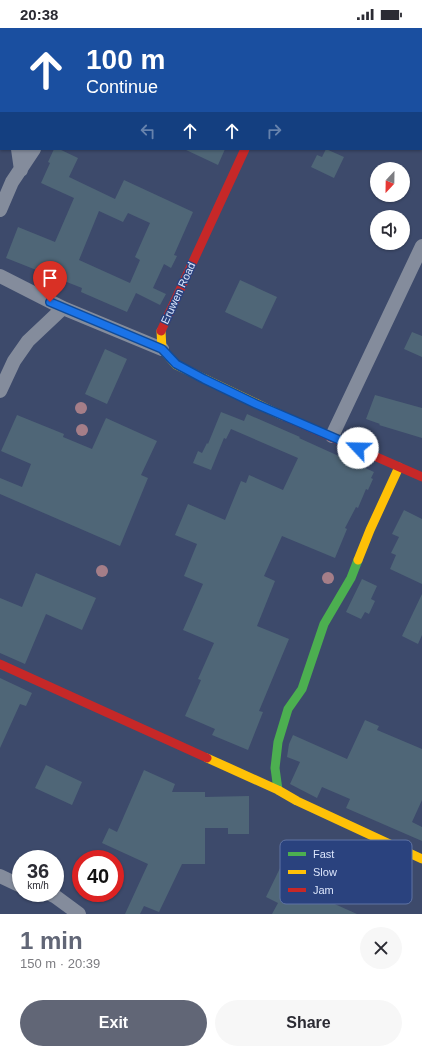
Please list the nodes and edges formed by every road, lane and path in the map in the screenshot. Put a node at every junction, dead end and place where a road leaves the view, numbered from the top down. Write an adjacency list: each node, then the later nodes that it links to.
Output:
1 (18, 150): 4 (street)
2 (33, 150): 4 (street)
3 (245, 150): 9 (street, Eruwen Road)
4 (21, 170): 5 (street)
5 (0, 210)
6 (422, 246): 11 (street)
7 (0, 276): 8 (street)
8 (63, 308): 9 (street); 10 (street)
9 (162, 349): 11 (street)
10 (0, 391)
11 (332, 436): 12 (street)
12 (399, 466): 13 (street); 15 (street)
13 (422, 477)
14 (0, 664): 15 (street)
15 (278, 790): 16 (street)
16 (381, 840)
17 (412, 854): 18 (street)
18 (422, 859)
19 (0, 876): 20 (street)
20 (12, 882)
21 (63, 902): 22 (street)
22 (79, 914)

